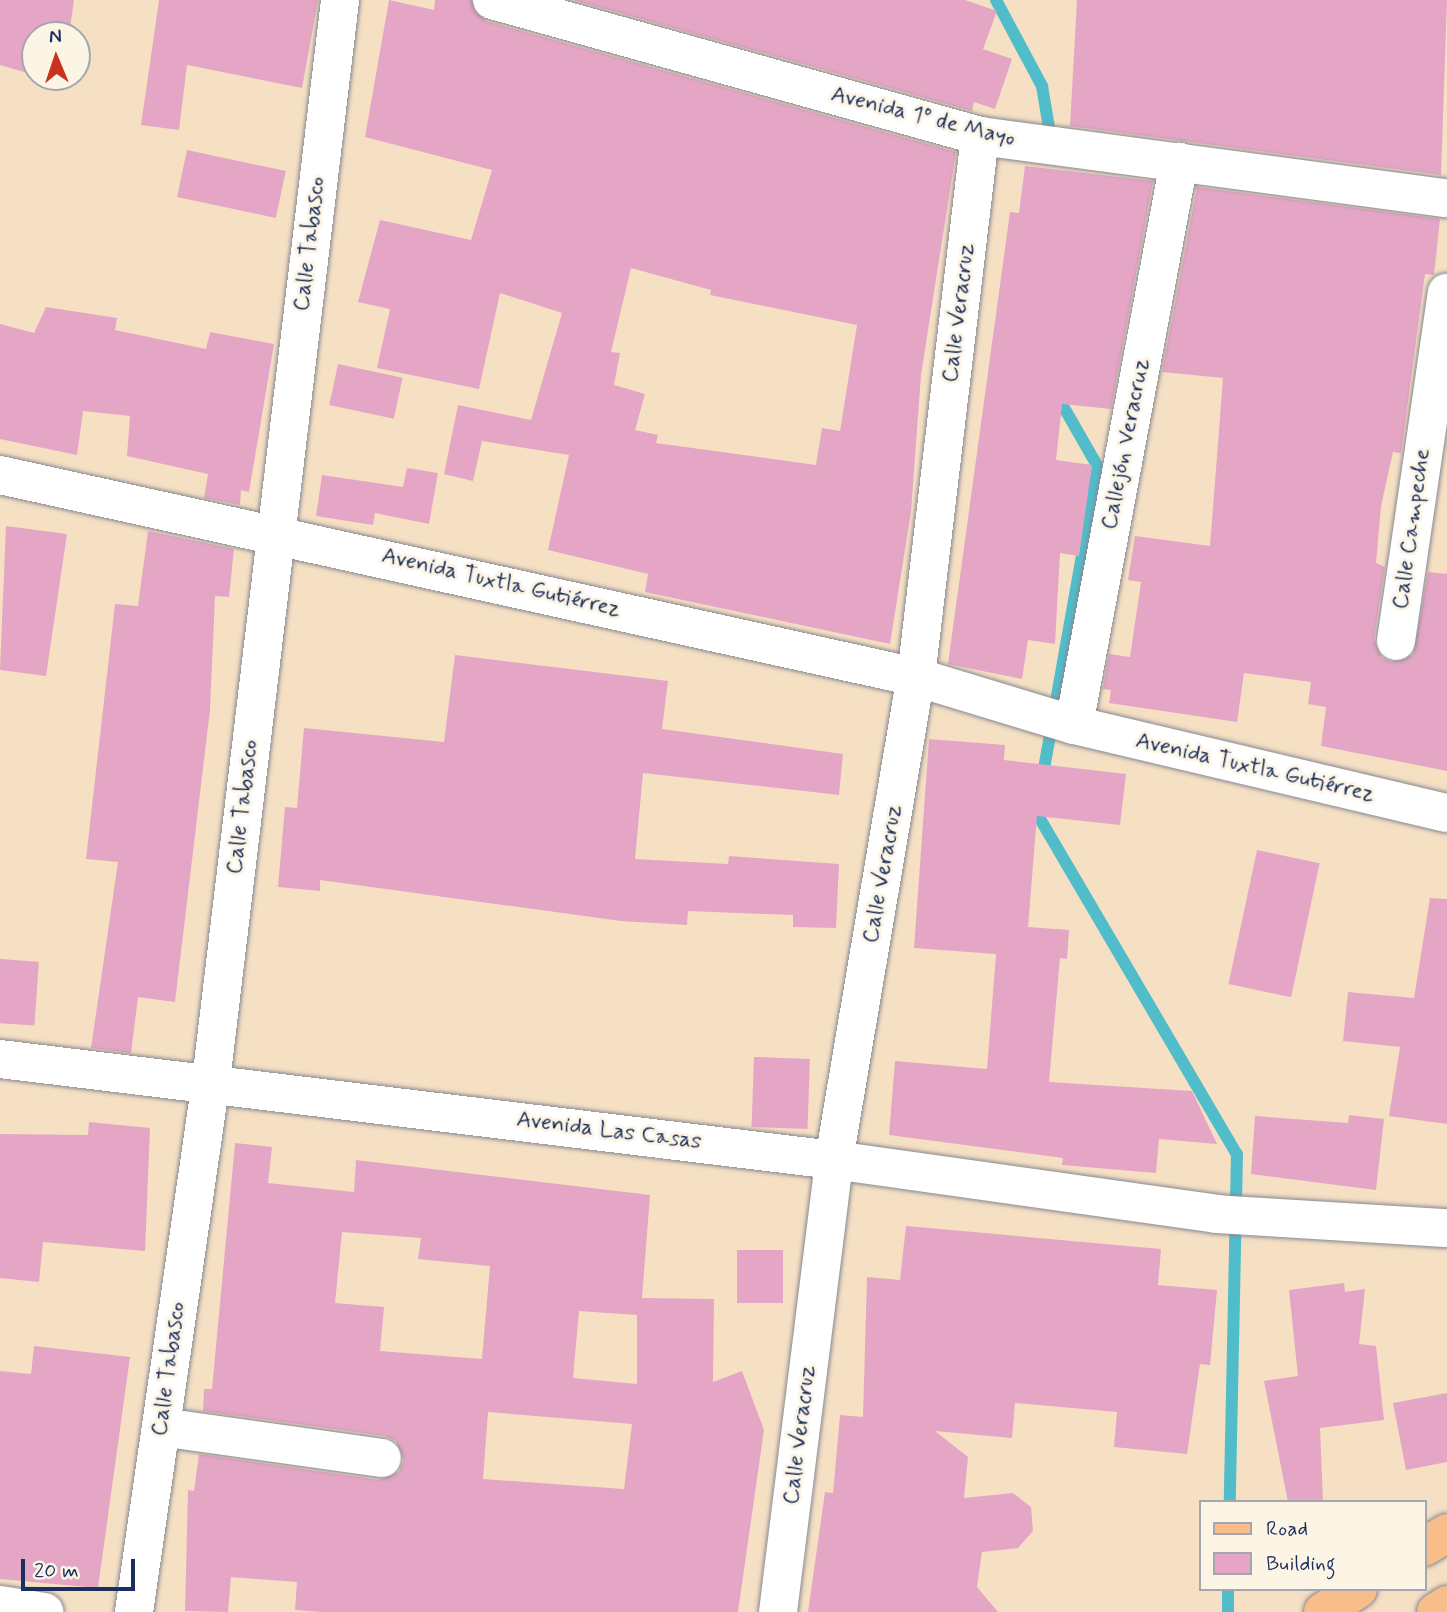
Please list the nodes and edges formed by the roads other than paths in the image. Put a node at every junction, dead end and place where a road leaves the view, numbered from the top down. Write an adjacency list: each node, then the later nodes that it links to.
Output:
1 (340, 0): 8 (street, Calle Tabasco)
2 (492, 0): 3 (street, Avenida 1º de Mayo)
3 (980, 136): 4 (street, Avenida 1º de Mayo); 10 (street, Calle Veracruz)
4 (1179, 162): 5 (street, Avenida 1º de Mayo); 11 (street, Callejón Veracruz)
5 (1447, 198)
6 (1447, 293): 9 (street, Calle Campeche)
7 (0, 475): 8 (street, Avenida Tuxtla Gutiérrez)
8 (275, 531): 10 (street, Avenida Tuxtla Gutiérrez); 14 (street, Calle Tabasco)
9 (1396, 641)
10 (916, 677): 11 (street, Avenida Tuxtla Gutiérrez); 15 (street, Calle Veracruz)
11 (1069, 723): 12 (street, Avenida Tuxtla Gutiérrez)
12 (1447, 813)
13 (0, 1059): 14 (street, Avenida Las Casas)
14 (211, 1081): 15 (street, Avenida Las Casas); 17 (street, Calle Tabasco)
15 (834, 1160): 16 (street, Avenida Las Casas); 26 (street, Calle Veracruz)
16 (1447, 1228)
17 (161, 1427): 18 (street); 25 (street, Calle Tabasco)
18 (382, 1458)
19 (1447, 1533): 20 (main road)
20 (1426, 1546)
21 (1356, 1591): 27 (main road)
22 (0, 1605): 24 (street)
23 (1447, 1605): 28 (main road)
24 (44, 1612)
25 (134, 1612)
26 (778, 1612)
27 (1323, 1612)
28 (1436, 1612)

